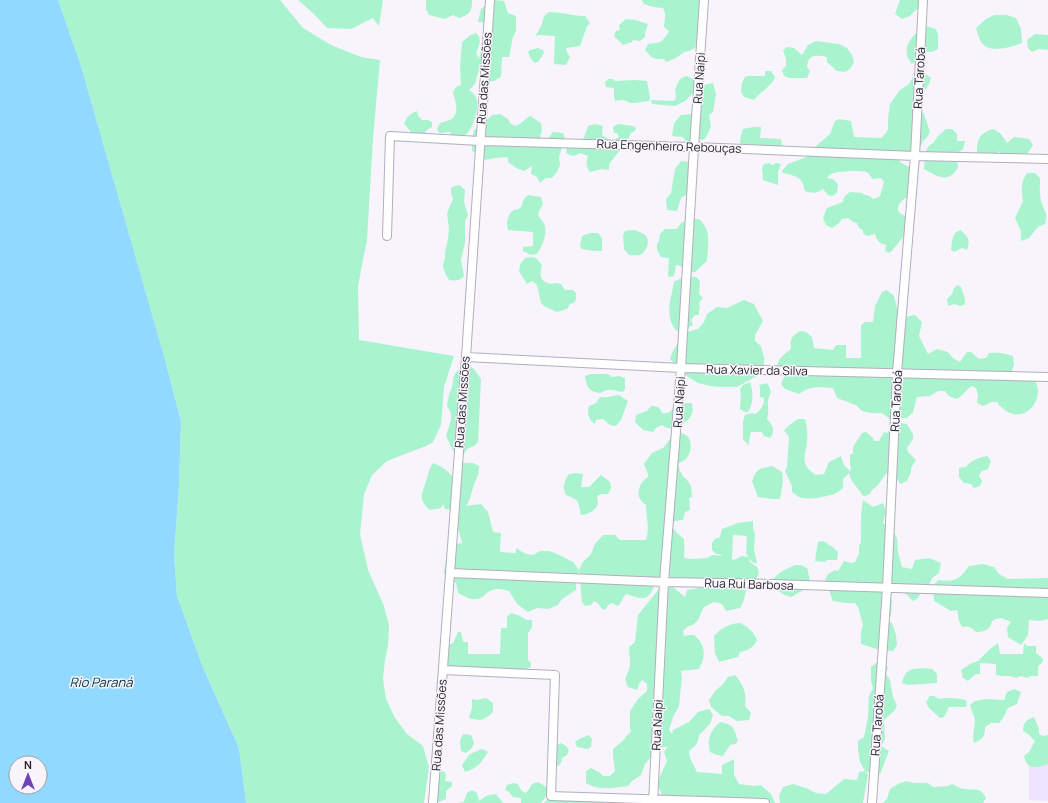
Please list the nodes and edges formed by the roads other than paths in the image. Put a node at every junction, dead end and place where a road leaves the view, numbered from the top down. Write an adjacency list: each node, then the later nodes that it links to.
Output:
1 (490, 0): 4 (street, Rua das Missões)
2 (704, 0): 5 (street, Rua Naipi)
3 (922, 0): 6 (street, Rua Tarobá)
4 (480, 141): 5 (street, Rua Engenheiro Rebouças); 8 (street, Rua Engenheiro Rebouças); 9 (street, Rua das Missões)
5 (694, 147): 6 (street, Rua Engenheiro Rebouças); 10 (street, Rua Naipi)
6 (915, 156): 7 (street, Rua Engenheiro Rebouças); 11 (street, Rua Tarobá)
7 (1048, 159)
8 (387, 236)
9 (466, 358): 10 (street, Rua Xavier da Silva); 13 (street, Rua das Missões)
10 (681, 368): 11 (street, Rua Xavier da Silva); 14 (street, Rua Naipi)
11 (898, 373): 12 (street, Rua Xavier da Silva); 15 (street, Rua Tarobá)
12 (1048, 377)
13 (450, 574): 14 (street, Rua Rui Barbosa); 17 (street, Rua das Missões)
14 (664, 582): 15 (street, Rua Rui Barbosa); 18 (street, Rua Naipi)
15 (887, 588): 16 (street, Rua Rui Barbosa); 21 (street, Rua Tarobá)
16 (1048, 593)
17 (443, 670): 18 (street); 19 (street, Rua das Missões)
18 (653, 801): 20 (street)
19 (434, 803)
20 (765, 803)
21 (872, 803)

